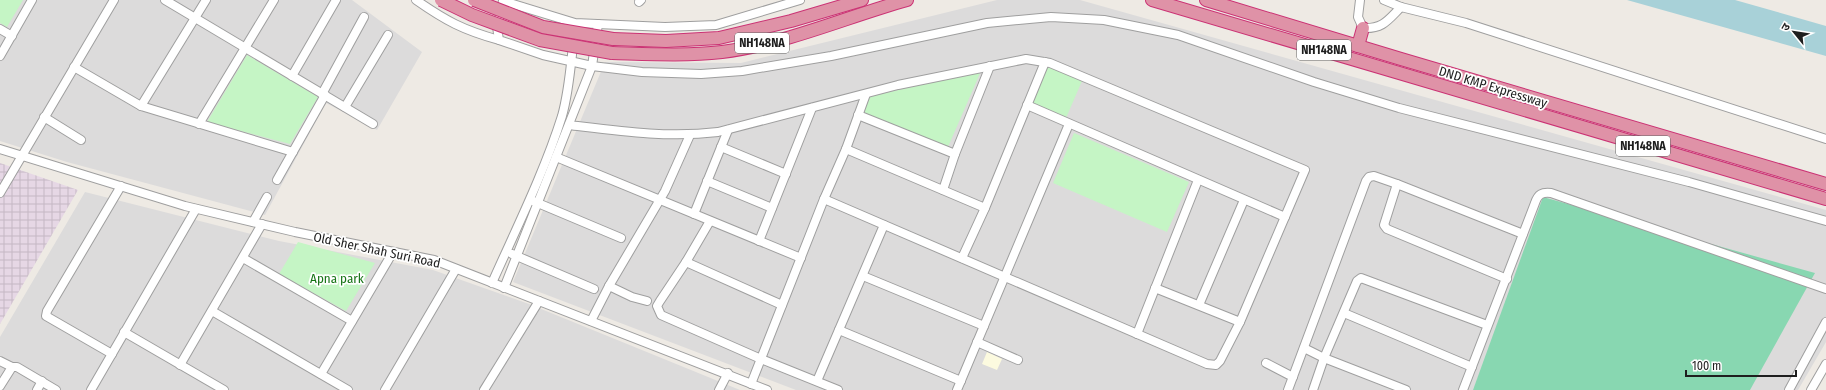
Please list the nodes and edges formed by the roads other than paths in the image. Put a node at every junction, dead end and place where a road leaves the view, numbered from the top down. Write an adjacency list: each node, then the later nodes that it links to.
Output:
1 (32, 0): 26 (street)
2 (114, 0): 35 (street)
3 (165, 0): 20 (street)
4 (206, 0): 20 (street)
5 (274, 0): 29 (street)
6 (336, 0): 36 (street)
7 (416, 0): 27 (street)
8 (441, 0): 13 (highway, NH148NA, bridge)
9 (474, 0): 12 (highway, NH148NA, bridge)
10 (502, 0): 21 (street); 27 (street)
11 (800, 0): 22 (street)
12 (862, 0)
13 (907, 0)
14 (1152, 0): 72 (highway, DND KMP Expressway / NH148NA)
15 (1206, 0): 28 (highway, DND KMP Expressway / NH148NA)
16 (1360, 0): 23 (street)
17 (1384, 0): 18 (street)
18 (1401, 7): 23 (street); 51 (street)
19 (364, 17): 38 (street)
20 (195, 18): 29 (street); 40 (street)
21 (575, 23): 22 (street); 31 (street)
22 (598, 24): 33 (street)
23 (1363, 28): 28 (highway)
24 (0, 29): 26 (street)
25 (388, 34): 41 (street)
26 (12, 36): 30 (street)
27 (499, 40): 31 (street)
28 (1358, 46): 65 (highway, DND KMP Expressway / NH148NA)
29 (245, 48): 36 (street); 45 (street)
30 (0, 56)
31 (571, 61): 33 (street); 70 (street)
32 (1045, 62): 34 (street); 39 (street); 80 (street)
33 (592, 66): 48 (street); 82 (street)
34 (990, 66): 37 (street); 57 (street)
35 (74, 68): 40 (street); 44 (street)
36 (292, 76): 38 (street)
37 (866, 94): 42 (street); 43 (street)
38 (323, 95): 41 (street); 56 (street)
39 (1026, 105): 47 (street); 77 (street)
40 (140, 106): 45 (street)
41 (345, 108): 46 (street)
42 (812, 108): 49 (street); 60 (street)
43 (858, 115): 55 (street); 57 (street)
44 (44, 118): 52 (street); 58 (street)
45 (199, 124): 56 (street)
46 (373, 124)
47 (1069, 124): 62 (street); 98 (street)
48 (569, 125): 50 (street); 59 (street)
49 (728, 130): 50 (street); 53 (street)
50 (690, 136): 74 (street)
51 (1826, 139)
52 (81, 140)
53 (721, 147): 60 (street); 63 (street)
54 (0, 149): 58 (street, Old Sher Shah Suri Road)
55 (846, 149): 67 (street); 71 (street)
56 (293, 152): 61 (street)
57 (955, 154): 67 (street)
58 (22, 156): 66 (street, Old Sher Shah Suri Road); 68 (street)
59 (556, 157): 74 (street); 75 (street)
60 (786, 174): 76 (street)
61 (277, 180)
62 (1198, 180): 73 (street); 103 (street)
63 (707, 181): 76 (street); 79 (street)
64 (1397, 184): 86 (street); 99 (street); 122 (street)
65 (1826, 184)
66 (121, 186): 78 (street, Old Sher Shah Suri Road); 123 (street)
67 (943, 190): 77 (street)
68 (0, 193)
69 (267, 197): 83 (street)
70 (529, 199): 75 (street); 89 (street)
71 (824, 199): 85 (street); 93 (street)
72 (1826, 199)
73 (1244, 200): 80 (street); 109 (street)
74 (660, 201): 79 (street); 101 (street)
75 (538, 202): 87 (street); 91 (street)
76 (772, 208): 88 (street)
77 (985, 208): 94 (street)
78 (196, 209): 83 (street, Old Sher Shah Suri Road); 119 (street)
79 (694, 214): 81 (street)
80 (1285, 217): 114 (street)
81 (710, 221): 88 (street); 95 (street)
82 (1826, 221)
83 (253, 222): 84 (street, Old Sher Shah Suri Road)
84 (262, 224): 90 (street, Old Sher Shah Suri Road); 92 (street)
85 (884, 225): 94 (street); 97 (street)
86 (1523, 234): 99 (street); 105 (street)
87 (621, 238)
88 (759, 241): 93 (street)
89 (506, 251): 91 (street); 100 (street)
90 (393, 252): 96 (street, Old Sher Shah Suri Road); 112 (street)
91 (517, 256): 102 (street); 104 (street)
92 (243, 258): 110 (street); 112 (street)
93 (801, 258): 108 (street)
94 (962, 258): 98 (street)
95 (686, 262): 108 (street); 125 (street)
96 (456, 269): 100 (street, Old Sher Shah Suri Road); 146 (street)
97 (862, 276): 117 (street); 118 (street)
98 (1004, 277): 117 (street); 120 (street)
99 (1507, 279): 116 (street)
100 (492, 283): 102 (street, Old Sher Shah Suri Road)
101 (609, 286): 107 (street); 113 (street)
102 (504, 288): 106 (street, Old Sher Shah Suri Road)
103 (1155, 288): 109 (street); 120 (street)
104 (594, 289)
105 (1826, 289)
106 (539, 301): 113 (street, Old Sher Shah Suri Road); 147 (street)
107 (647, 301)
108 (782, 305): 125 (street)
109 (1199, 306): 114 (street)
110 (212, 311): 130 (street); 133 (street)
111 (1344, 313): 116 (street); 124 (street); 132 (street)
112 (352, 321): 133 (street)
113 (591, 321): 134 (street, Old Sher Shah Suri Road)
114 (1240, 322): 120 (street)
115 (1826, 322): 156 (street)
116 (1487, 325): 132 (street)
117 (984, 326): 121 (street)
118 (839, 330): 136 (street); 138 (street)
119 (124, 332): 123 (street); 130 (street)
120 (1137, 334)
121 (977, 342): 126 (street); 136 (street)
122 (1304, 348): 124 (street); 135 (street)
123 (112, 354): 141 (street)
124 (1324, 358): 153 (street); 154 (street)
125 (761, 359): 138 (street); 139 (street)
126 (1018, 360)
127 (0, 361): 131 (street)
128 (1266, 363): 135 (street)
129 (1826, 364): 157 (street)
130 (180, 365): 144 (street)
131 (12, 367): 137 (street); 140 (street)
132 (1472, 367): 155 (street)
133 (321, 374): 145 (street)
134 (728, 374): 139 (street, Old Sher Shah Suri Road); 148 (street)
135 (1293, 377): 152 (street)
136 (961, 380): 151 (street)
137 (42, 381): 142 (street); 143 (street)
138 (817, 381): 150 (street)
139 (751, 384): 149 (street, Old Sher Shah Suri Road)
140 (0, 386)
141 (94, 389)
142 (37, 390)
143 (56, 390)
144 (224, 390)
145 (348, 390)
146 (385, 390)
147 (484, 390)
148 (719, 390)
149 (767, 390)
150 (838, 390)
151 (957, 390)
152 (1288, 390)
153 (1313, 390)
154 (1406, 390)
155 (1463, 390)
156 (1789, 390)
157 (1811, 390)

